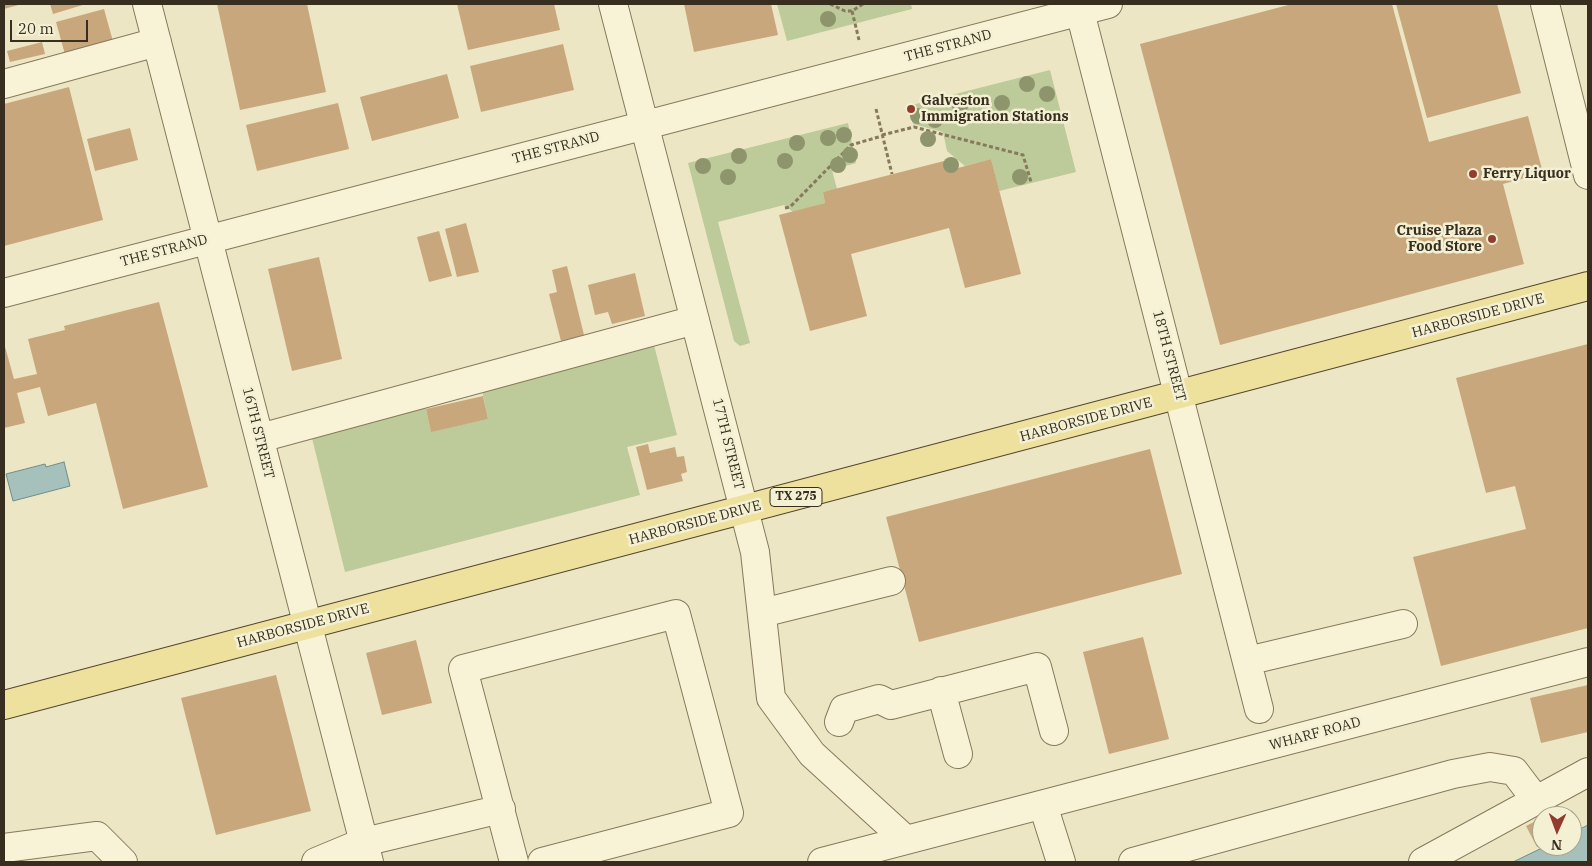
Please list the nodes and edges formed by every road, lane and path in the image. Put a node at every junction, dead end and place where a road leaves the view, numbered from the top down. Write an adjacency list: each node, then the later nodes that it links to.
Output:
1 (147, 4): 10 (street, 16TH STREET)
2 (613, 4): 13 (street, 17TH STREET)
3 (830, 4): 8 (path)
4 (863, 4): 8 (path)
5 (1108, 4): 7 (street, THE STRAND)
6 (1545, 4): 16 (street)
7 (1079, 7): 13 (street, THE STRAND); 23 (street, 18TH STREET)
8 (852, 11): 9 (path)
9 (859, 40)
10 (157, 42): 11 (street); 19 (street, 16TH STREET)
11 (4, 84)
12 (876, 109): 14 (path)
13 (645, 125): 19 (street, THE STRAND); 22 (street, 17TH STREET)
14 (882, 136): 15 (path); 17 (path); 18 (path)
15 (892, 174)
16 (1588, 175)
17 (1031, 182)
18 (785, 208)
19 (209, 239): 21 (street, THE STRAND); 24 (street, 16TH STREET)
20 (1588, 286): 23 (main road, HARBORSIDE DRIVE / TX 275)
21 (4, 293)
22 (695, 320): 24 (street); 25 (street, 17TH STREET)
23 (1180, 396): 25 (main road, HARBORSIDE DRIVE / TX 275); 30 (street, 18TH STREET)
24 (260, 438): 29 (street, 16TH STREET)
25 (745, 510): 27 (street, 17TH STREET); 29 (main road, HARBORSIDE DRIVE / TX 275)
26 (891, 581): 27 (street)
27 (762, 613): 36 (street, 17TH STREET)
28 (1403, 624): 30 (street)
29 (307, 626): 33 (main road, HARBORSIDE DRIVE / TX 275); 44 (street, 16TH STREET)
30 (1247, 661): 34 (street, 18TH STREET)
31 (1588, 662): 40 (street, WHARF ROAD)
32 (941, 691): 35 (street); 36 (street); 37 (street)
33 (4, 705)
34 (1259, 709)
35 (1054, 731)
36 (798, 736): 42 (street, 17TH STREET)
37 (958, 754)
38 (1588, 772): 39 (street)
39 (1536, 800): 51 (street); 52 (street)
40 (1043, 805): 42 (street, WHARF ROAD); 50 (street)
41 (501, 809): 44 (street); 47 (street); 48 (street)
42 (906, 840): 49 (street, WHARF ROAD)
43 (4, 848): 45 (street)
44 (366, 852): 46 (street)
45 (123, 862)
46 (316, 862)
47 (514, 862)
48 (542, 862)
49 (822, 862)
50 (1061, 862)
51 (1133, 862)
52 (1423, 862)

